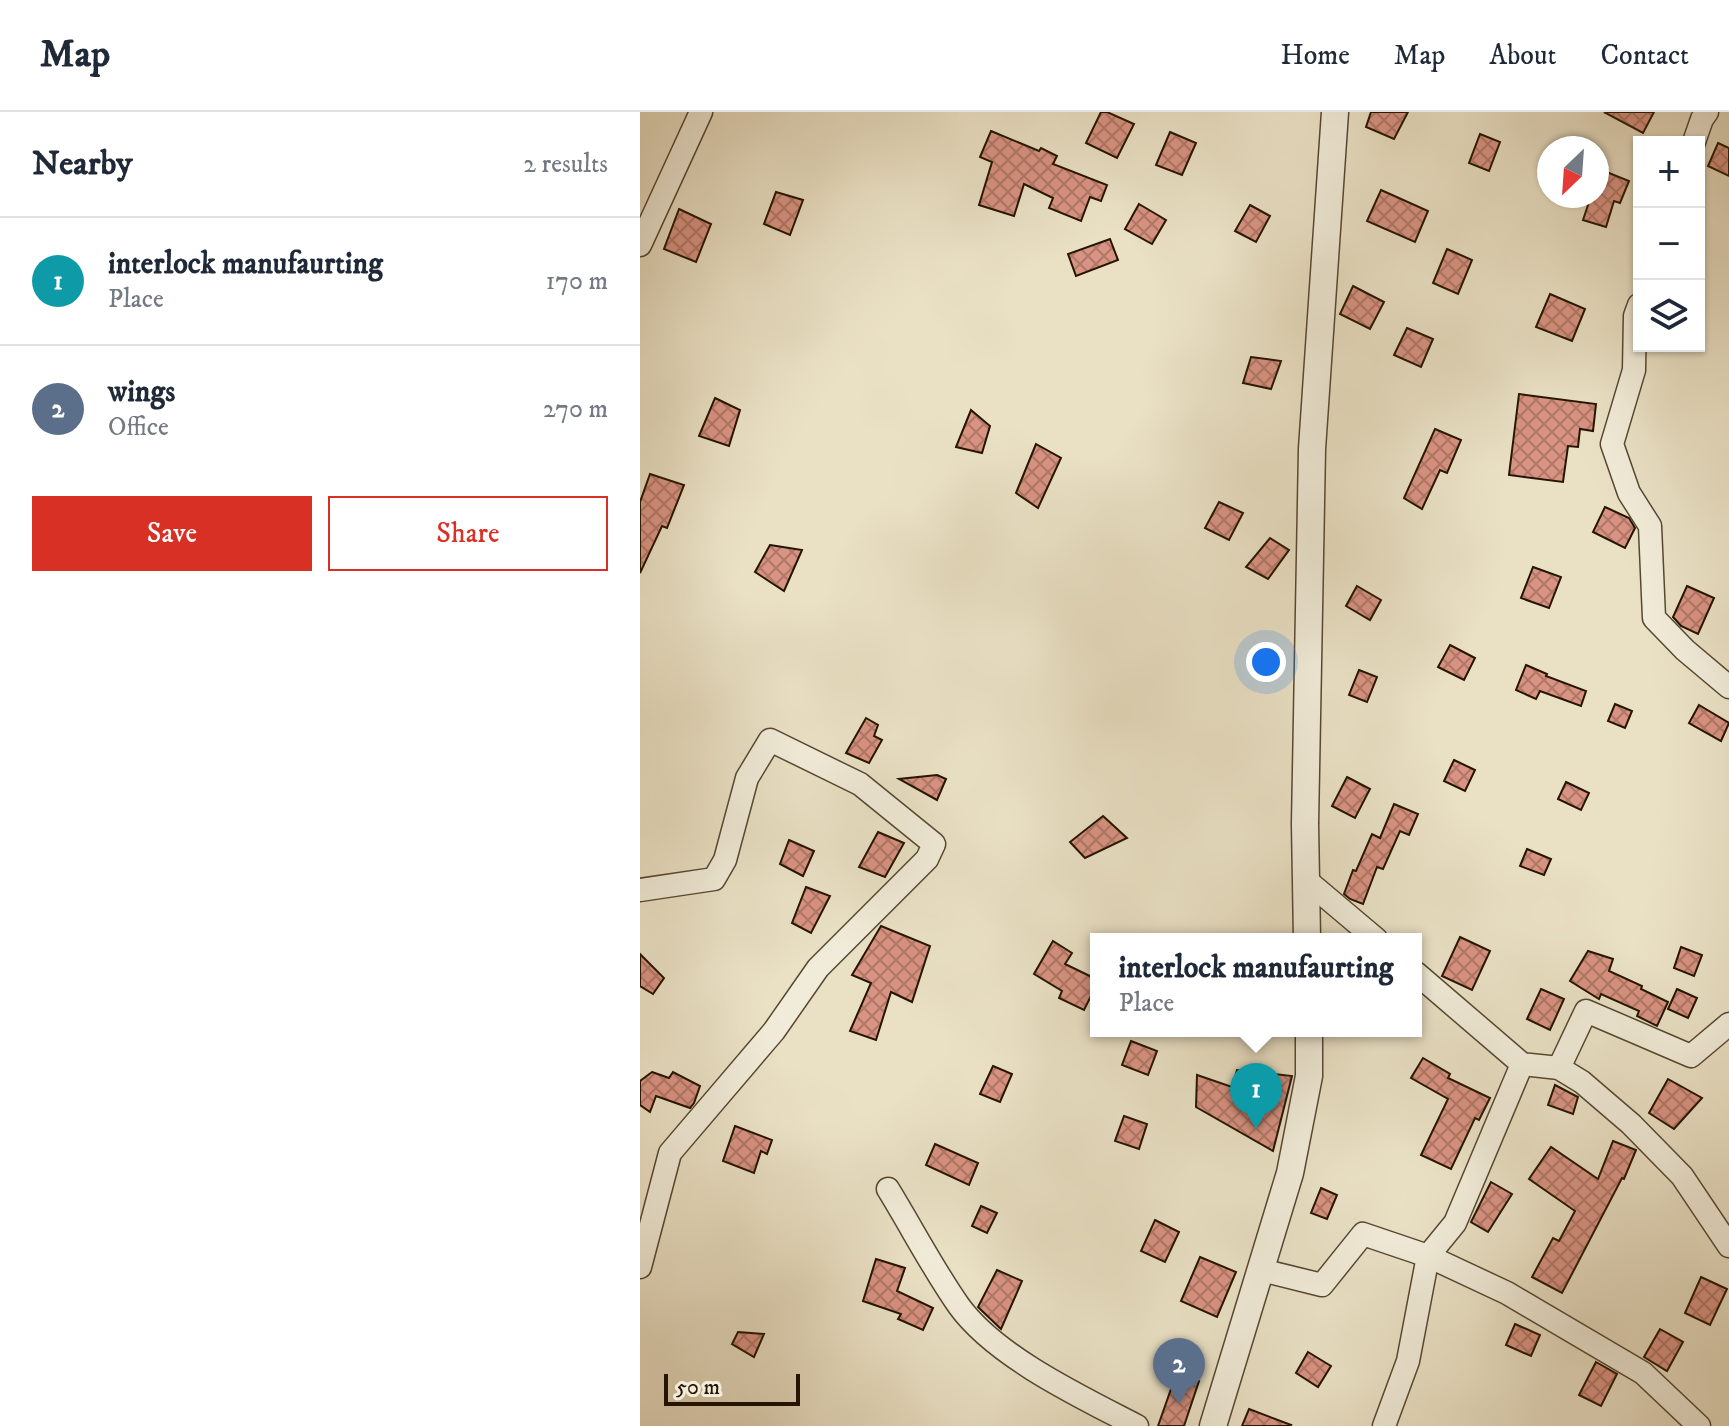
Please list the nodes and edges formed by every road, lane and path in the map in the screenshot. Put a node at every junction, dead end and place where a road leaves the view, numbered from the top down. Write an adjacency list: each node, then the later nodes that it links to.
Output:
1 (701, 112): 5 (street)
2 (1335, 112): 8 (street)
3 (1707, 112): 4 (street)
4 (1696, 136)
5 (640, 245)
6 (1634, 352): 7 (street)
7 (1729, 687)
8 (1306, 880): 10 (street); 11 (street)
9 (640, 890): 20 (street)
10 (1307, 933)
11 (1369, 933)
12 (1422, 978): 15 (street)
13 (1729, 1024): 16 (street)
14 (1309, 1037): 21 (street)
15 (1522, 1064): 16 (street); 19 (street)
16 (1559, 1068): 18 (street)
17 (888, 1189): 22 (street)
18 (1729, 1246)
19 (1428, 1256): 21 (street); 24 (street); 25 (street)
20 (640, 1267)
21 (1261, 1270): 23 (street)
22 (1137, 1426)
23 (1213, 1426)
24 (1384, 1426)
25 (1699, 1426)

